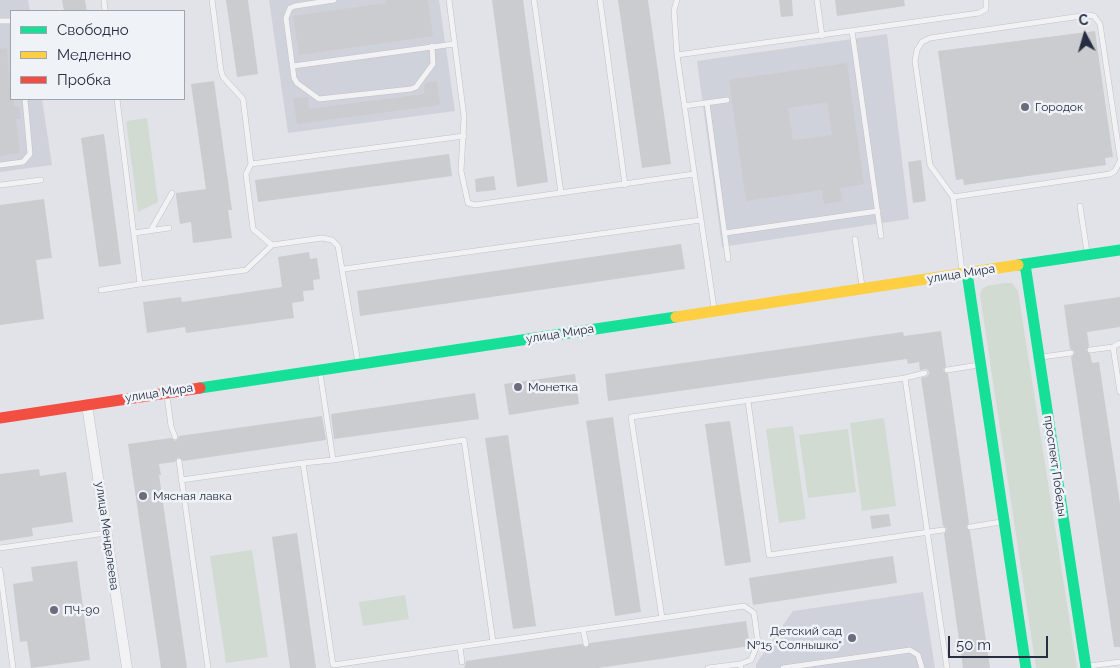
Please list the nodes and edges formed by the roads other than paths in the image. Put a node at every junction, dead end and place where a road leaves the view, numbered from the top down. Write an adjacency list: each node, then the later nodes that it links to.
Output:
1 (212, 0): 23 (lane)
2 (334, 0): 14 (lane)
3 (449, 0): 11 (lane)
4 (534, 0): 30 (lane)
5 (600, 0): 28 (lane)
6 (676, 0): 13 (lane)
7 (817, 0): 10 (lane)
8 (986, 0): 9 (lane)
9 (852, 32): 10 (lane); 33 (lane)
10 (822, 36): 13 (lane)
11 (454, 44): 12 (lane); 21 (lane)
12 (432, 46): 14 (lane); 14 (lane)
13 (677, 55): 19 (lane)
14 (293, 66)
15 (25, 100): 24 (lane)
16 (116, 100): 37 (lane)
17 (727, 100): 18 (lane)
18 (706, 103): 19 (lane); 38 (lane)
19 (684, 106): 25 (lane)
20 (1118, 133): 22 (lane); 31 (lane)
21 (464, 136): 23 (lane); 30 (lane)
22 (1120, 159): 31 (lane)
23 (251, 164): 41 (lane)
24 (0, 165)
25 (694, 174): 28 (lane); 34 (lane)
26 (41, 180): 27 (lane)
27 (0, 185)
28 (626, 185): 30 (lane)
29 (172, 193): 36 (lane)
30 (561, 193)
31 (953, 197): 47 (lane)
32 (1080, 206): 43 (lane)
33 (878, 211): 38 (lane); 39 (lane)
34 (701, 220): 46 (lane); 51 (lane)
35 (168, 228): 36 (lane)
36 (151, 230): 37 (lane)
37 (134, 233): 48 (lane)
38 (725, 233): 44 (lane)
39 (881, 236)
40 (855, 240): 49 (lane)
41 (272, 245): 46 (lane); 48 (lane)
42 (1120, 250): 43 (main road, улица Мира)
43 (1087, 255): 45 (main road, улица Мира)
44 (728, 259)
45 (1025, 264): 47 (main road, улица Мира); 56 (main road, проспект Победы)
46 (344, 269): 57 (lane)
47 (965, 273): 49 (main road, улица Мира); 58 (main road)
48 (140, 284): 50 (lane)
49 (862, 288): 51 (main road, улица Мира)
50 (101, 290)
51 (714, 311): 57 (main road, улица Мира)
52 (1120, 342): 53 (lane)
53 (1113, 347): 54 (lane); 64 (lane)
54 (1090, 350)
55 (1070, 353): 56 (lane)
56 (1039, 358): 88 (main road, проспект Победы)
57 (358, 363): 59 (main road, улица Мира)
58 (981, 365): 60 (lane); 73 (main road)
59 (320, 369): 63 (main road, улица Мира); 69 (lane)
60 (947, 370)
61 (925, 373): 62 (lane)
62 (905, 378): 65 (lane); 77 (lane)
63 (166, 392): 66 (main road, улица Мира); 68 (lane)
64 (1120, 392)
65 (748, 401): 77 (lane); 80 (lane)
66 (87, 404): 67 (main road, улица Мира); 76 (street, улица Менделеева)
67 (0, 418)
68 (175, 437)
69 (333, 460): 71 (lane); 82 (lane)
70 (179, 461): 72 (lane)
71 (304, 463): 72 (lane); 84 (lane)
72 (181, 480): 91 (lane)
73 (1004, 522): 74 (lane); 96 (main road)
74 (970, 526)
75 (943, 530): 77 (lane)
76 (107, 532): 78 (lane); 90 (street, улица Менделеева)
77 (927, 533): 95 (lane)
78 (0, 548)
79 (0, 570): 89 (lane)
80 (662, 618): 81 (lane); 87 (lane)
81 (584, 629): 82 (lane); 83 (lane)
82 (493, 642): 84 (lane)
83 (586, 644)
84 (460, 647): 85 (lane)
85 (462, 662)
86 (1120, 662): 88 (lane)
87 (740, 666): 92 (lane)
88 (1086, 667)
89 (13, 668)
90 (127, 668)
91 (208, 668)
92 (708, 668)
93 (783, 668): 94 (lane)
94 (922, 668)
95 (947, 668)
96 (1026, 668)

